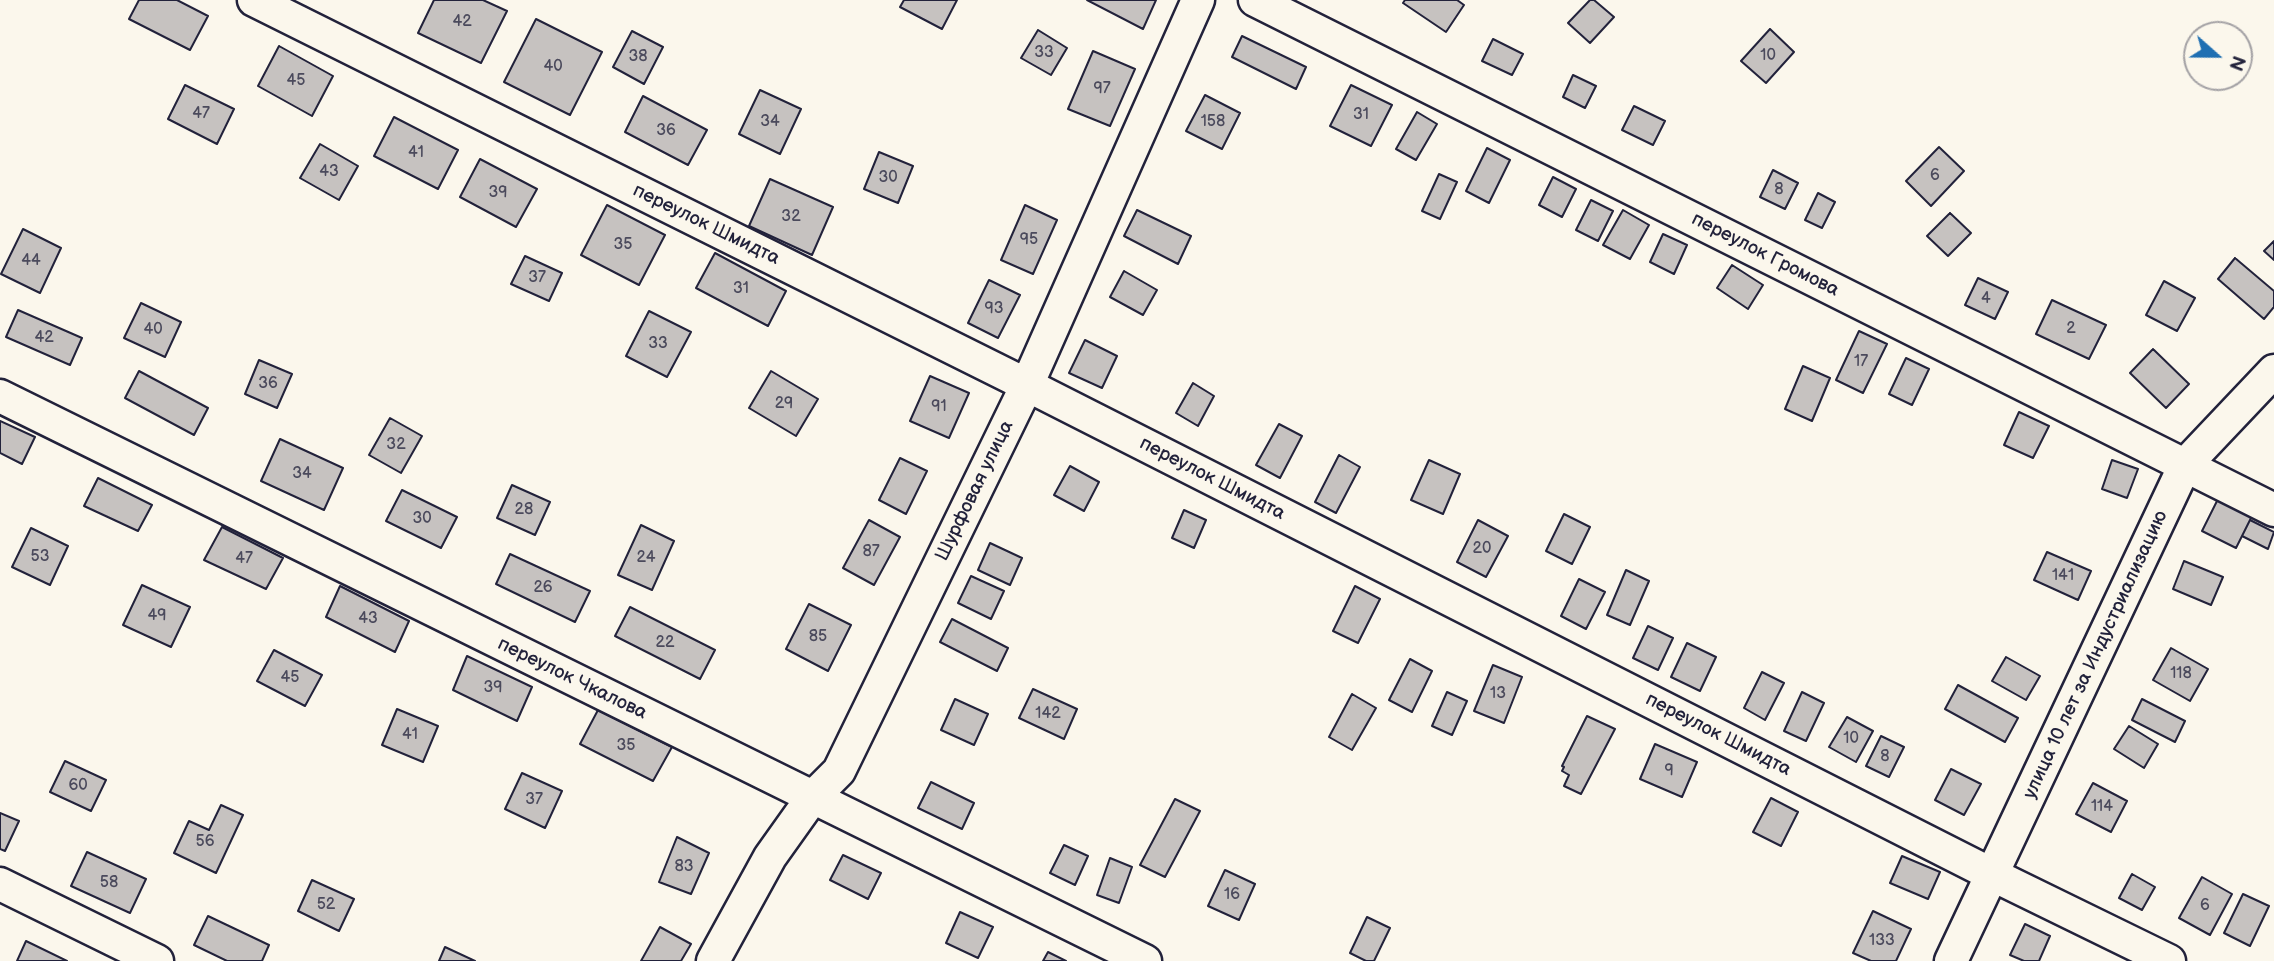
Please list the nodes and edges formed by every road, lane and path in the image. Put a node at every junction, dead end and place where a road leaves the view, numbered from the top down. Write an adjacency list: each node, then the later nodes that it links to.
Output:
1 (254, 0): 5 (street, переулок Шмидта)
2 (1198, 0): 5 (street, Шурфовая улица)
3 (1255, 0): 7 (street, переулок Громова)
4 (2274, 371): 7 (street, улица 10 лет за Индустриализацию)
5 (1027, 385): 9 (street, Шурфовая улица); 10 (street, переулок Шмидта)
6 (0, 396): 9 (street, переулок Чкалова)
7 (2185, 465): 8 (street, переулок Громова); 10 (street, улица 10 лет за Индустриализацию)
8 (2274, 510)
9 (812, 798): 13 (street, Шурфовая улица); 14 (street, переулок Чкалова)
10 (1993, 875): 15 (street, улица 10 лет за Индустриализацию); 16 (street, переулок Шмидта)
11 (0, 884): 12 (street)
12 (157, 961)
13 (713, 961)
14 (1145, 961)
15 (1951, 961)
16 (2169, 961)

